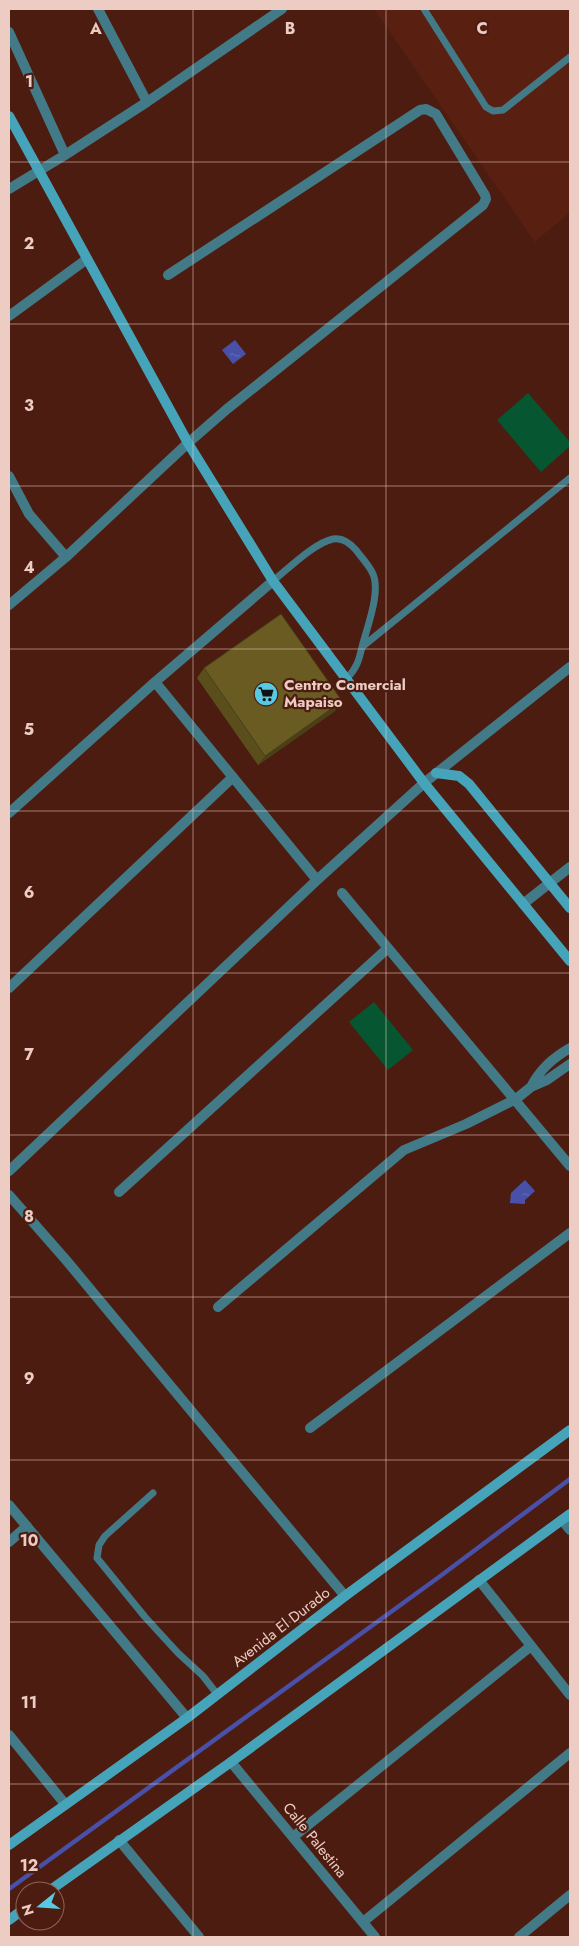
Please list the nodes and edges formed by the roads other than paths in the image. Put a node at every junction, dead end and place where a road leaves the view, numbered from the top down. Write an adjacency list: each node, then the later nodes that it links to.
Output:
1 (98, 9): 6 (street)
2 (282, 9): 6 (street)
3 (424, 9): 5 (lane)
4 (9, 32): 8 (street)
5 (570, 57)
6 (146, 102): 8 (street)
7 (9, 116): 9 (main road)
8 (65, 155): 9 (street)
9 (38, 170): 10 (street); 11 (main road)
10 (9, 189)
11 (87, 260): 13 (street); 14 (main road)
12 (168, 275): 14 (street)
13 (9, 316)
14 (188, 443): 17 (street); 18 (main road)
15 (9, 476): 17 (street)
16 (570, 478): 20 (lane)
17 (66, 557): 19 (street)
18 (273, 581): 20 (lane); 22 (main road); 23 (street)
19 (9, 605)
20 (362, 647): 22 (lane)
21 (570, 667): 24 (street)
22 (346, 678): 26 (main road)
23 (155, 682): 25 (street); 27 (street)
24 (436, 773): 26 (street); 30 (main road)
25 (233, 777): 29 (street); 36 (street)
26 (424, 783): 29 (street); 32 (main road)
27 (9, 812)
28 (570, 867): 30 (street)
29 (317, 880): 42 (street)
30 (550, 883): 32 (street); 33 (main road)
31 (342, 893): 34 (street)
32 (523, 904): 35 (main road)
33 (570, 908)
34 (388, 948): 40 (street); 43 (street)
35 (570, 960)
36 (9, 988)
37 (570, 1048): 39 (street)
38 (570, 1064): 39 (street)
39 (531, 1087): 40 (street)
40 (516, 1099): 41 (street); 46 (street)
41 (570, 1166)
42 (9, 1171)
43 (119, 1192)
44 (9, 1195): 56 (street)
45 (570, 1233): 47 (street)
46 (218, 1307)
47 (310, 1428)
48 (570, 1430): 56 (main road, Avenida El Durado)
49 (153, 1493): 58 (lane)
50 (9, 1505): 52 (street)
51 (566, 1517): 53 (street); 55 (main road)
52 (27, 1526): 54 (street); 60 (street)
53 (570, 1530)
54 (9, 1542)
55 (479, 1580): 57 (street); 63 (main road)
56 (345, 1596): 58 (main road, Avenida El Durado)
57 (531, 1646): 59 (street); 65 (street)
58 (217, 1694): 60 (main road, Avenida El Durado)
59 (570, 1695)
60 (187, 1718): 64 (main road, Avenida El Durado)
61 (9, 1735): 64 (street)
62 (570, 1753): 70 (street)
63 (231, 1762): 65 (street, Calle Palestina); 66 (main road)
64 (66, 1804): 67 (main road, Avenida El Durado)
65 (293, 1837): 70 (street, Calle Palestina)
66 (119, 1840): 68 (main road); 71 (street)
67 (9, 1845)
68 (63, 1881)
69 (570, 1895): 73 (street)
70 (363, 1922): 72 (street, Calle Palestina)
71 (199, 1937)
72 (375, 1937)
73 (519, 1937)

